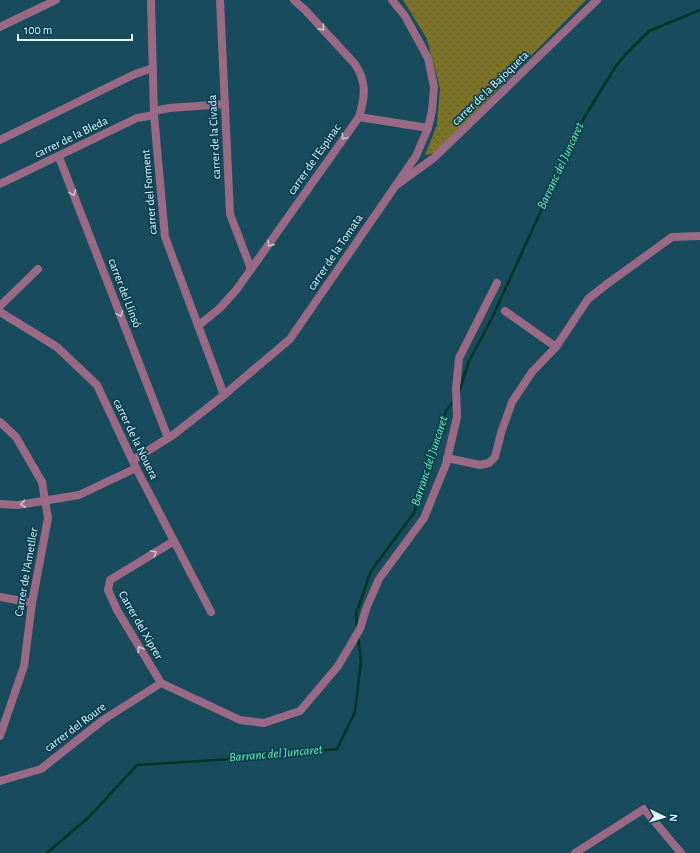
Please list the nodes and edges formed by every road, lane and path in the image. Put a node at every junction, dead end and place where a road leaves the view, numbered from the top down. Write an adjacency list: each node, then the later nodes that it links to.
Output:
1 (56, 0): 7 (street)
2 (151, 0): 8 (street, carrer del Forment)
3 (220, 0): 9 (street, carrer de la Civada)
4 (294, 0): 11 (street, carrer de l'Espinac, one-way to 11)
5 (392, 0): 12 (street, carrer de la Tomata)
6 (597, 0): 16 (street, carrer de la Bajoqueta)
7 (0, 26)
8 (153, 68): 10 (street, carrer del Forment); 13 (street)
9 (225, 104): 10 (street, carrer de la Bleda); 21 (street, carrer de la Civada)
10 (154, 113): 15 (street, carrer de la Bleda); 26 (street, carrer del Forment)
11 (359, 117): 12 (street); 21 (street, carrer de l'Espinac, one-way to 21)
12 (428, 128): 14 (street, carrer de la Tomata)
13 (0, 140)
14 (416, 156): 16 (street); 18 (street, carrer de la Tomata)
15 (59, 157): 17 (street, carrer de la Bleda); 30 (street, carrer del Llinsó, one-way to 30)
16 (427, 164): 18 (street, carrer de la Bajoqueta)
17 (0, 184)
18 (394, 187): 28 (street, carrer de la Tomata)
19 (700, 236): 27 (street)
20 (38, 269): 23 (street)
21 (251, 269): 26 (street, carrer de l'Espinac)
22 (497, 283): 31 (street)
23 (0, 306)
24 (505, 311): 27 (street)
25 (0, 312): 32 (street, carrer de la Nouera)
26 (198, 326): 28 (street, carrer del Forment)
27 (556, 347): 31 (street)
28 (224, 395): 30 (street, carrer de la Tomata)
29 (0, 422): 33 (street, Carrer de l'Ametller)
30 (168, 438): 32 (street, carrer de la Tomata)
31 (447, 458): 39 (street)
32 (134, 464): 33 (street, carrer de la Tomata); 35 (street, carrer de la Nouera)
33 (45, 501): 34 (street, carrer de la Tomata, one-way to 34); 37 (street, Carrer de l'Ametller)
34 (0, 504)
35 (174, 541): 38 (street, carrer de la Nouera); 39 (street, Carrer del Xiprer, one-way to 35)
36 (0, 597): 37 (street)
37 (32, 602): 40 (street, Carrer de l'Ametller)
38 (211, 612)
39 (161, 683): 41 (street, carrer del Roure)
40 (0, 736)
41 (0, 781)
42 (575, 853): 43 (street)
43 (681, 853)

